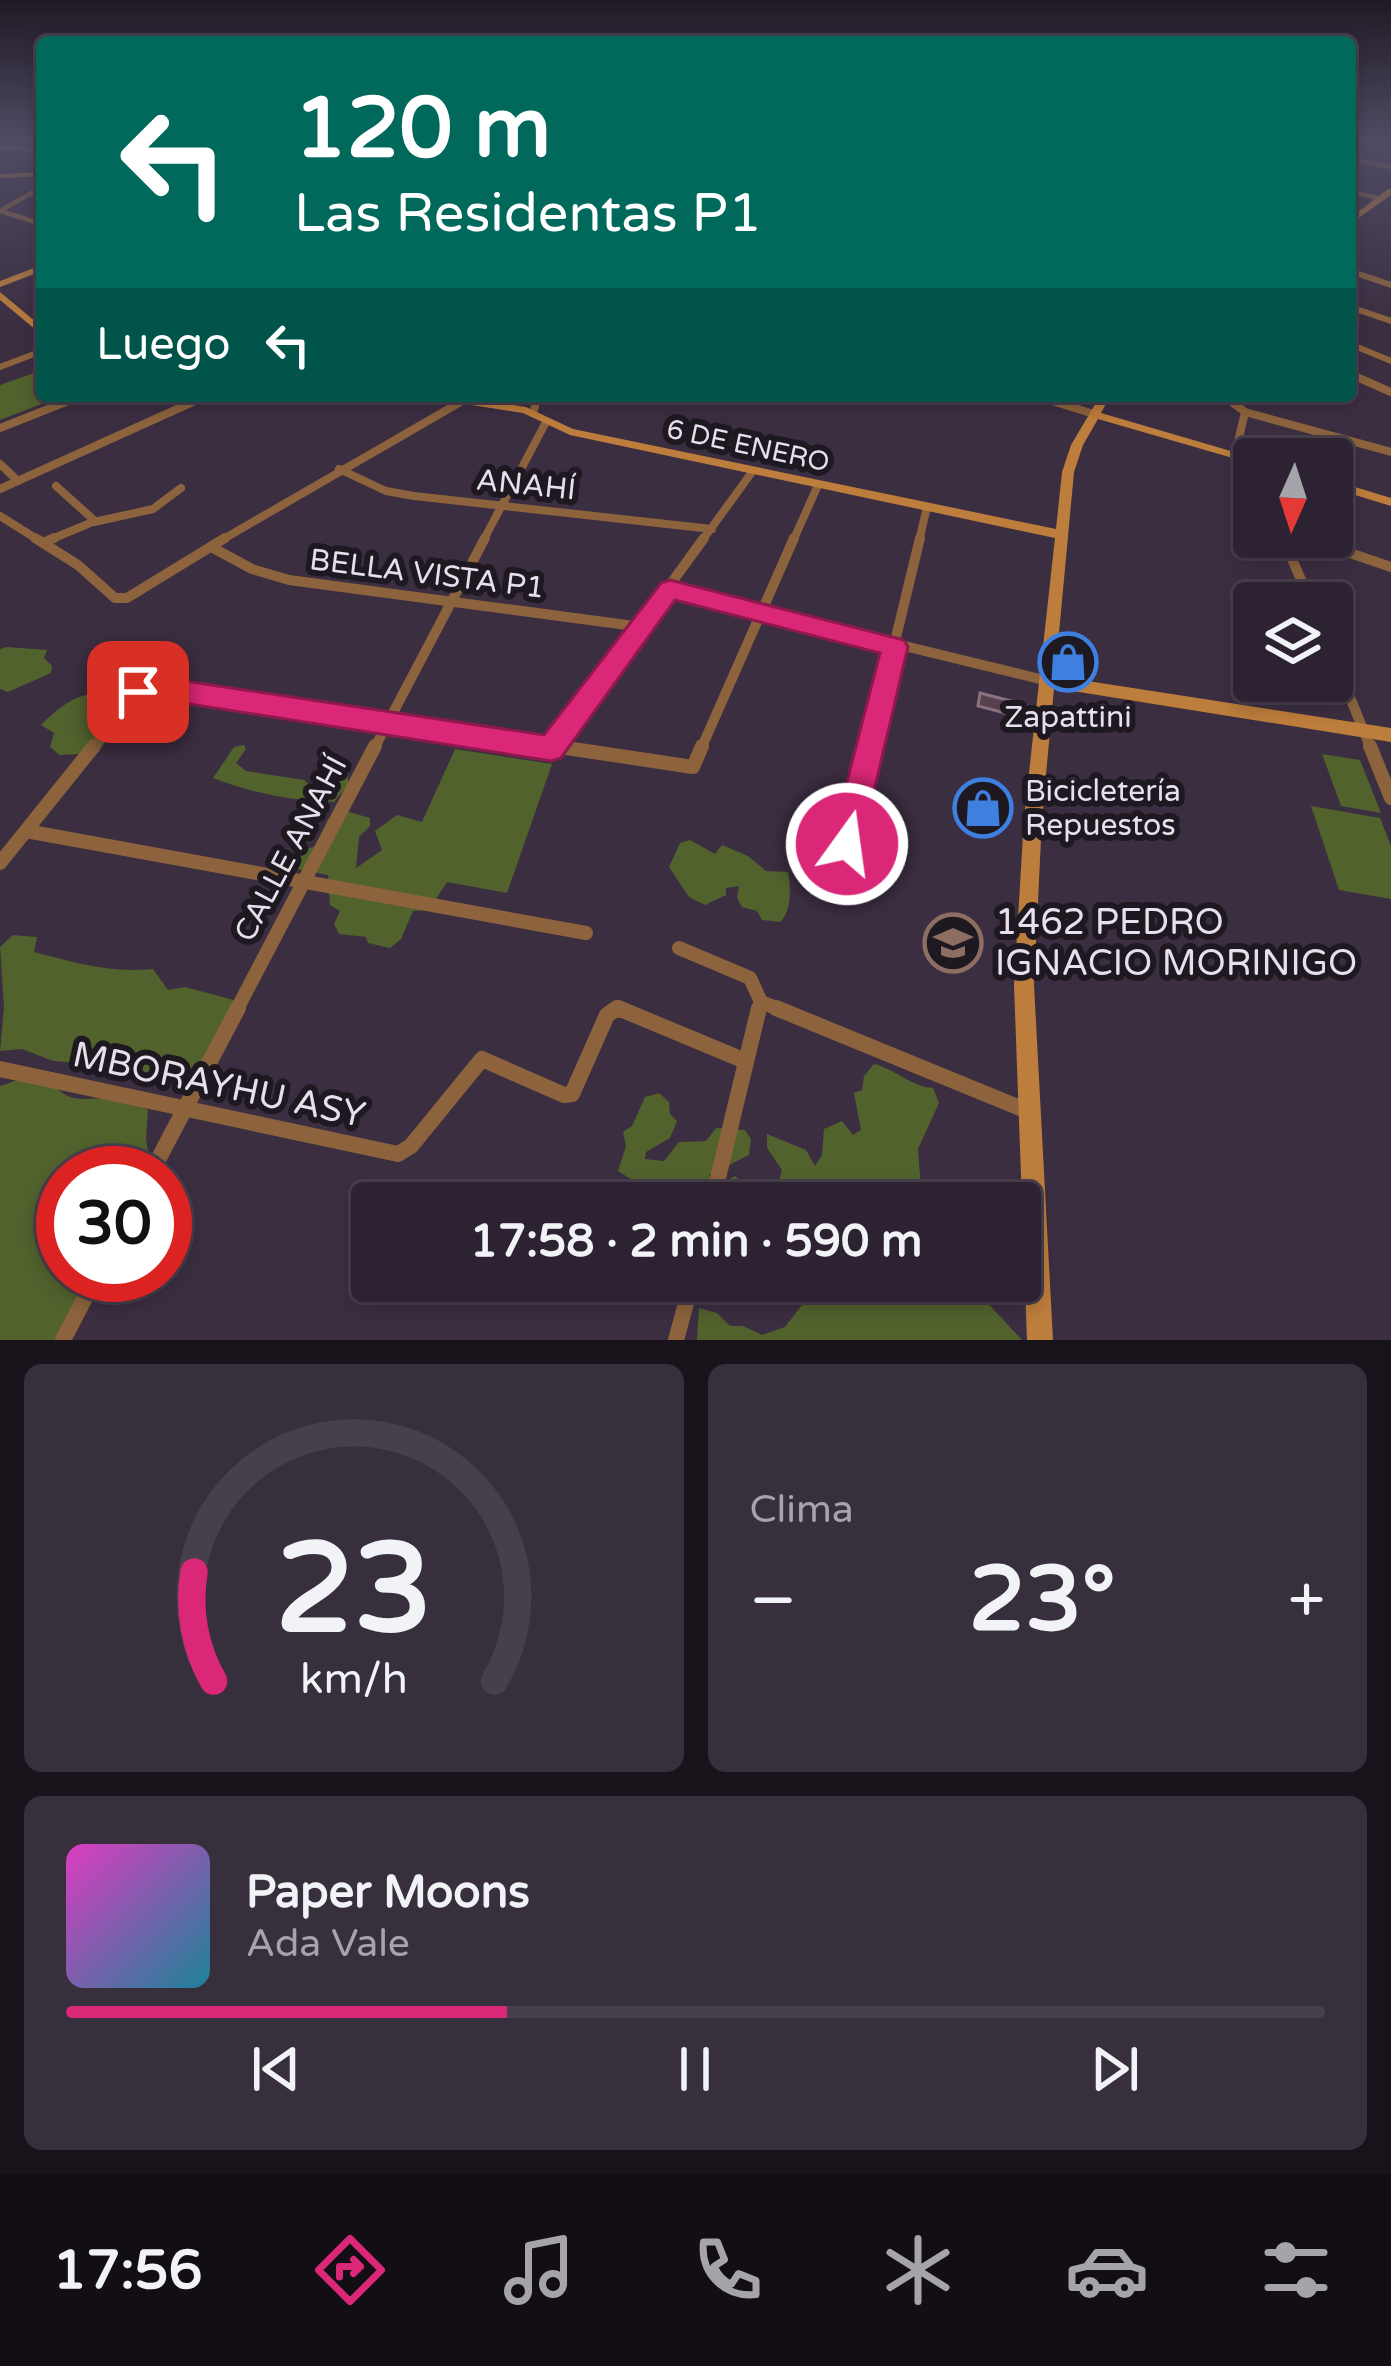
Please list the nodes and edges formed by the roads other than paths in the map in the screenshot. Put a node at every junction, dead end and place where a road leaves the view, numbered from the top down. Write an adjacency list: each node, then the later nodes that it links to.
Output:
1 (0, 212): 2 (street)
2 (36, 222)
3 (36, 270): 5 (main road)
4 (1356, 273): 6 (street)
5 (0, 284)
6 (1391, 285)
7 (2, 299): 10 (main road)
8 (1356, 309): 9 (street)
9 (1391, 321)
10 (36, 327)
11 (1356, 346): 13 (street)
12 (36, 353): 14 (street)
13 (1391, 361)
14 (0, 367)
15 (1356, 377): 16 (street)
16 (1391, 392)
17 (66, 402): 29 (street)
18 (193, 402): 36 (street)
19 (460, 402): 34 (street)
20 (475, 402): 26 (main road, 6 DE ENERO)
21 (536, 402): 26 (street)
22 (1055, 402): 27 (street)
23 (1101, 402): 27 (main road)
24 (1233, 402): 25 (street)
25 (1245, 412): 30 (street); 31 (street)
26 (533, 413): 28 (main road, 6 DE ENERO)
27 (1094, 414): 32 (main road); 48 (main road)
28 (546, 422): 35 (main road, 6 DE ENERO); 43 (street, CALLE ANAHÍ)
29 (0, 428)
30 (1239, 438)
31 (1391, 452)
32 (1233, 454)
33 (0, 464): 36 (street)
34 (339, 470): 43 (street, ANAHÍ); 50 (street)
35 (752, 472): 37 (main road, 6 DE ENERO); 47 (street)
36 (18, 481): 40 (street)
37 (818, 485): 44 (main road, 6 DE ENERO); 55 (street)
38 (56, 486): 46 (street)
39 (182, 488): 46 (street)
40 (0, 489)
41 (1353, 490): 42 (main road)
42 (1391, 502)
43 (500, 506): 47 (street, ANAHÍ); 54 (street, CALLE ANAHÍ)
44 (927, 508): 48 (main road, 6 DE ENERO); 57 (street)
45 (0, 516): 49 (street)
46 (94, 522): 49 (street)
47 (712, 529): 53 (street)
48 (1058, 534): 58 (main road)
49 (43, 543): 50 (street)
50 (213, 548): 54 (street, BELLA VISTA P1)
51 (1353, 554): 52 (street)
52 (1391, 567)
53 (670, 589): 55 (street); 56 (street)
54 (452, 599): 56 (street, BELLA VISTA P1); 60 (street, CALLE ANAHÍ)
55 (764, 612): 57 (street); 63 (street)
56 (642, 627): 63 (street)
57 (895, 647): 58 (street); 66 (street)
58 (1048, 682): 61 (main road); 75 (main road)
59 (1351, 702): 61 (street)
60 (389, 722): 63 (street); 65 (street); 68 (street, CALLE ANAHÍ)
61 (1363, 731): 62 (main road); 64 (street)
62 (1391, 735)
63 (551, 749)
64 (1391, 798)
65 (26, 832): 67 (street); 68 (street)
66 (847, 844)
67 (0, 863)
68 (305, 880): 69 (street); 74 (street, CALLE ANAHÍ)
69 (586, 933)
70 (679, 948): 71 (street)
71 (761, 1002): 72 (street); 75 (street)
72 (743, 1060): 74 (street, MBORAYHU ASY); 77 (street)
73 (0, 1069): 74 (street, MBORAYHU ASY)
74 (183, 1111): 76 (street, CALLE ANAHÍ)
75 (1031, 1113): 82 (main road)
76 (165, 1146)
77 (718, 1182)
78 (83, 1302): 80 (street)
79 (686, 1302): 81 (street)
80 (63, 1340)
81 (676, 1340)
82 (1040, 1340)

